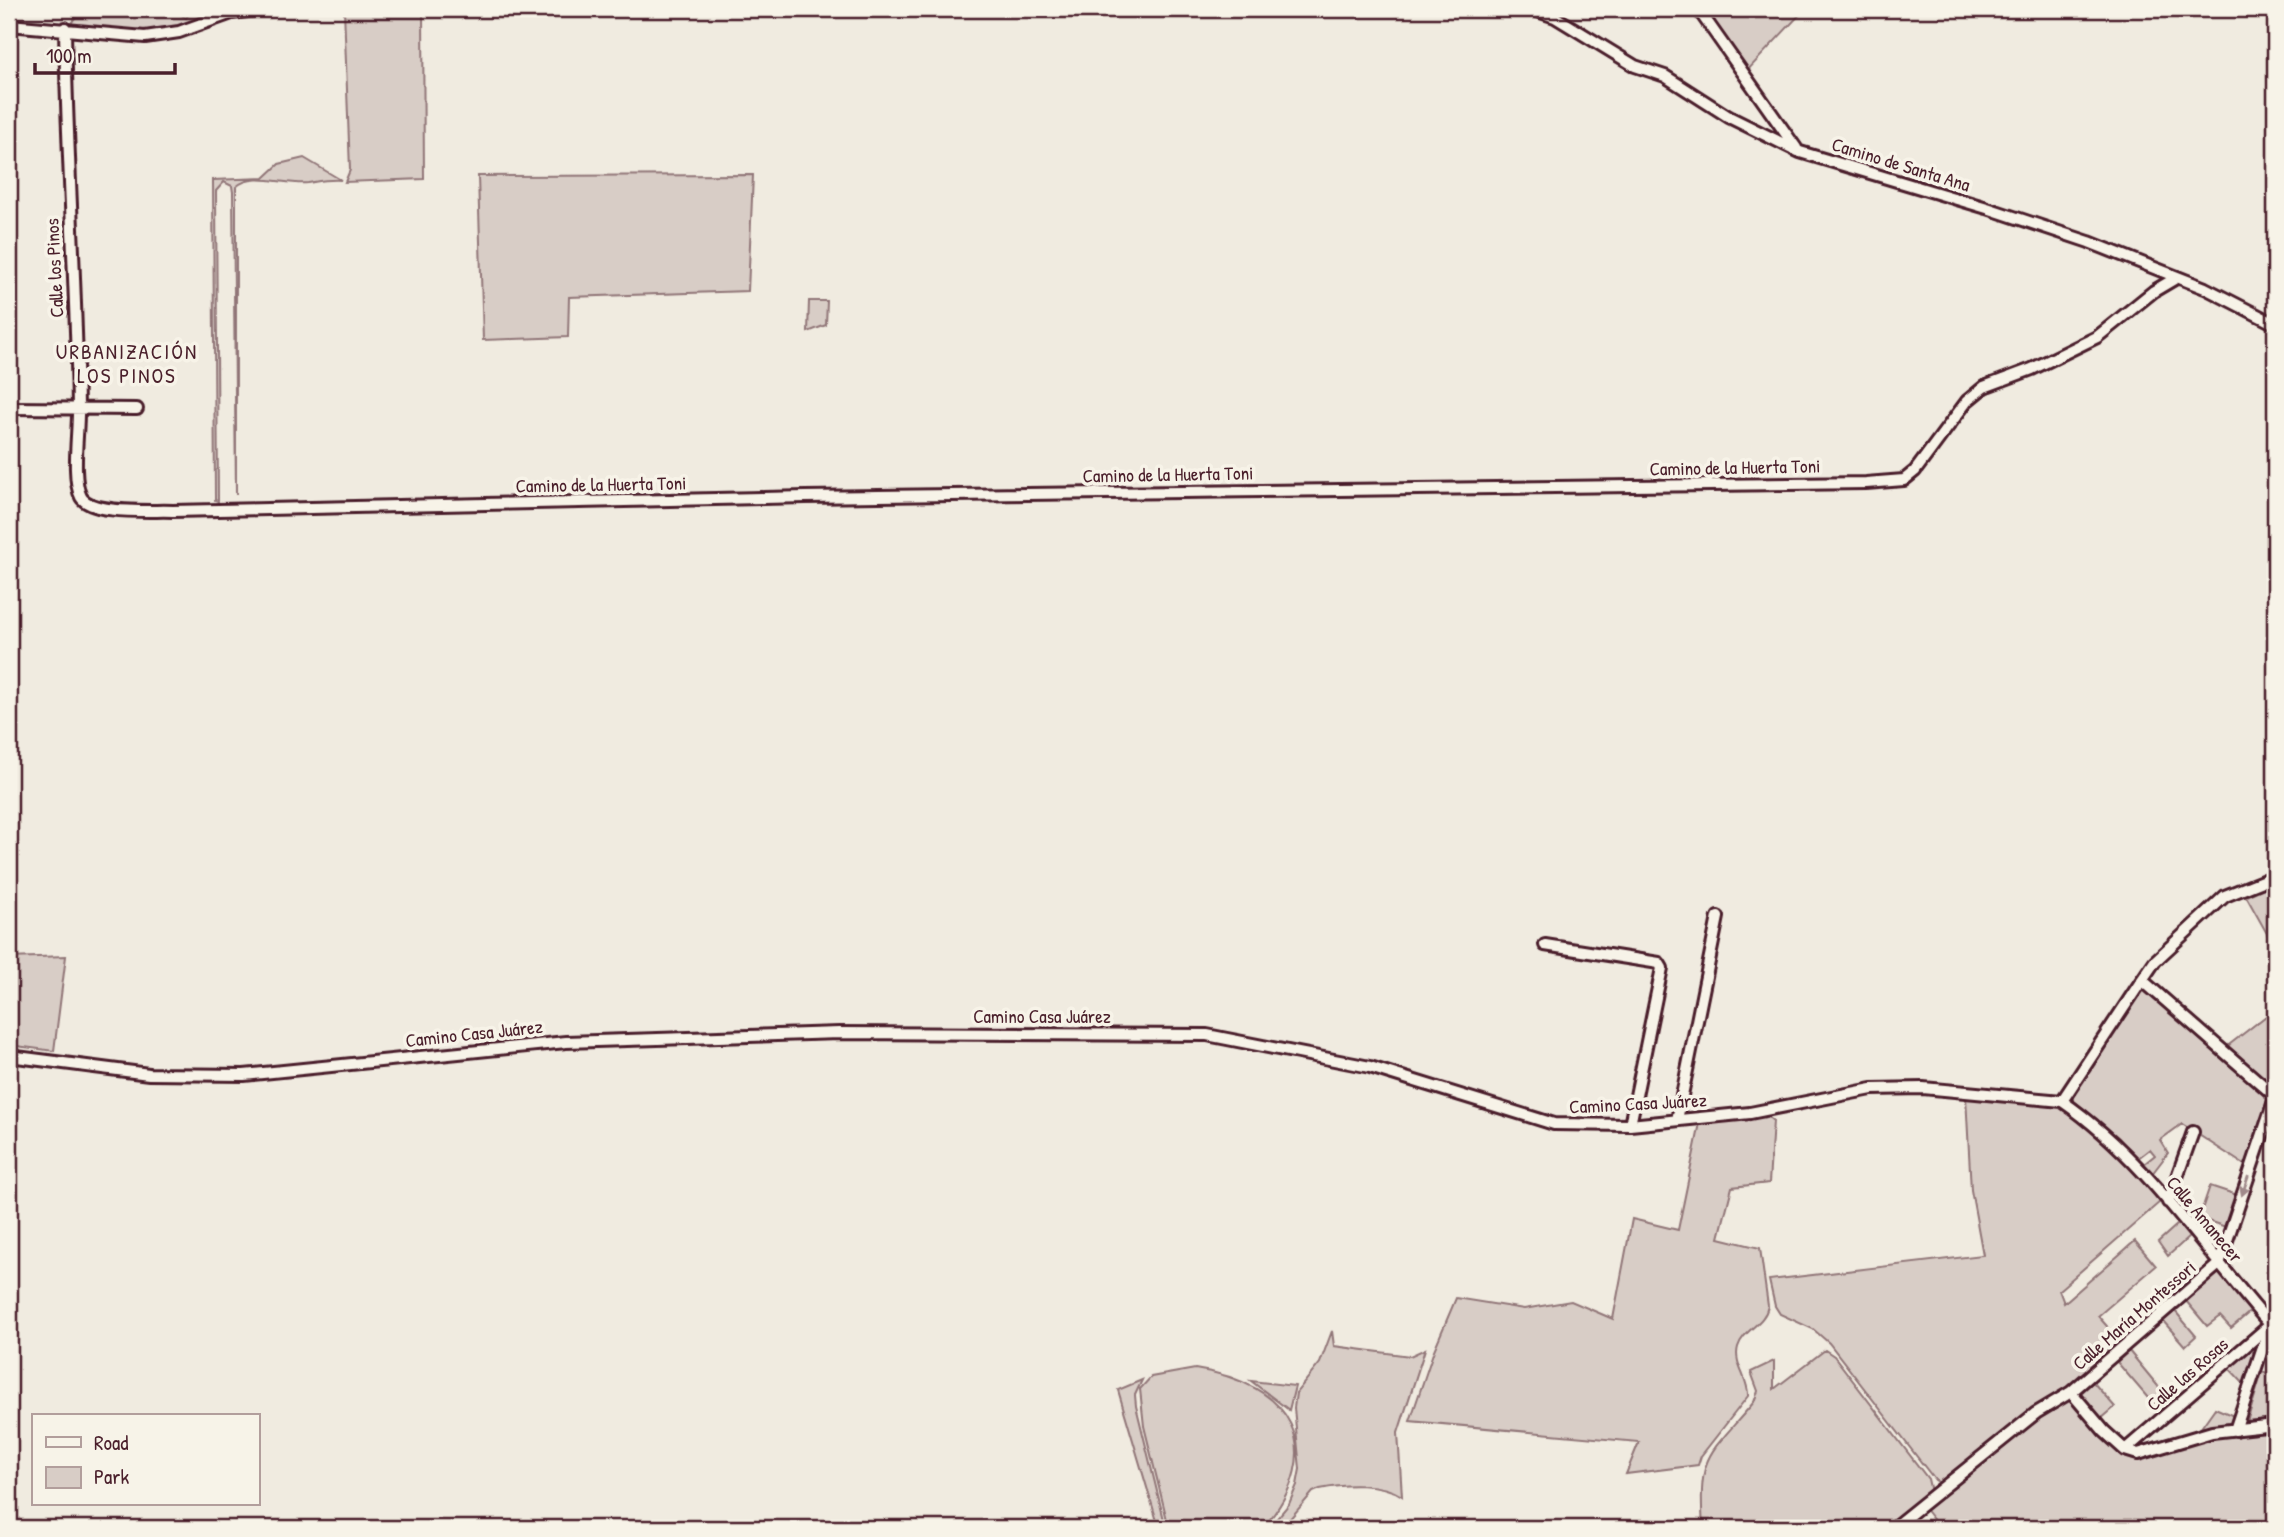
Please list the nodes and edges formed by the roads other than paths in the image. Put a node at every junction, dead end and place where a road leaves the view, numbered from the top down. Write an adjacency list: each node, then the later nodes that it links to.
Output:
1 (262, 9): 5 (street)
2 (1698, 9): 6 (street)
3 (1538, 10): 6 (street, Camino de Santa Ana)
4 (9, 25): 5 (street)
5 (65, 28): 9 (street, Calle los Pinos)
6 (1800, 152): 7 (street, Camino de Santa Ana)
7 (2176, 278): 8 (street, Camino de Santa Ana); 12 (street, Camino de la Huerta Toni)
8 (2275, 324)
9 (78, 407): 10 (street); 11 (street); 12 (street, Calle los Pinos)
10 (9, 408)
11 (137, 409)
12 (88, 504)
13 (2275, 876): 16 (street)
14 (1718, 917): 20 (street)
15 (1545, 945): 21 (street)
16 (2142, 980): 18 (street); 19 (street)
17 (9, 1056): 21 (street, Camino Casa Juárez)
18 (2275, 1097): 24 (street, one-way to 24)
19 (2062, 1101): 20 (street, Camino Casa Juárez); 23 (street, Calle Amanecer)
20 (1677, 1120): 21 (street, Camino Casa Juárez)
21 (1630, 1125)
22 (2193, 1132): 23 (street)
23 (2168, 1202): 24 (street, Calle Amanecer)
24 (2218, 1264): 26 (street, Calle Amanecer); 27 (street, Calle María Montessori)
25 (2275, 1311): 26 (street)
26 (2273, 1328): 29 (street); 30 (street, Calle las Rosas)
27 (2071, 1392): 30 (street); 31 (street, Calle María Montessori)
28 (2275, 1425): 29 (street)
29 (2235, 1430): 30 (street)
30 (2126, 1450)
31 (1893, 1528)

